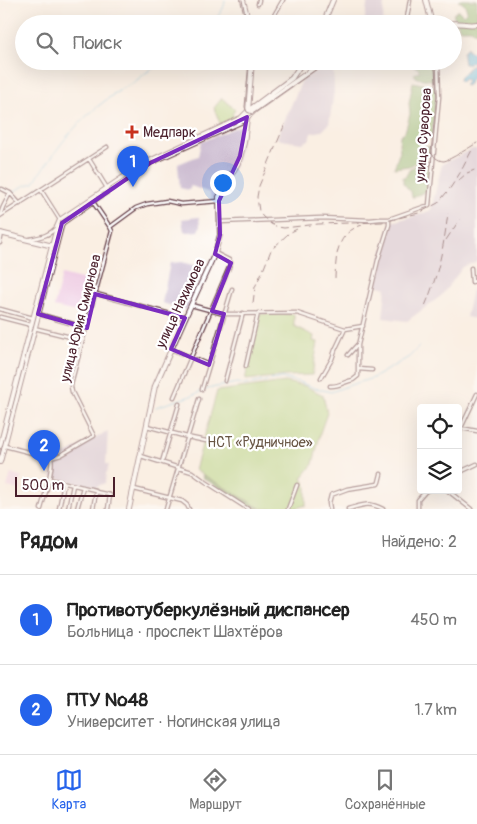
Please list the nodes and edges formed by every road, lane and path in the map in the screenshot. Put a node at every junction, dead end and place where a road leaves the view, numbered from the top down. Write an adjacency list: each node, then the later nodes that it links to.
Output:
1 (244, 0): 8 (main road)
2 (259, 0): 7 (street)
3 (283, 0): 9 (street)
4 (334, 0): 10 (main road)
5 (410, 0): 11 (street)
6 (426, 0): 12 (main road)
7 (258, 4)
8 (247, 15)
9 (274, 15)
10 (327, 15)
11 (408, 15)
12 (430, 15)
13 (462, 24): 14 (main road)
14 (477, 24)
15 (251, 70): 20 (main road, улица Нахимова)
16 (298, 70): 19 (main road)
17 (309, 70): 19 (main road)
18 (438, 70): 33 (street, улица Суворова)
19 (294, 79): 20 (main road); 21 (main road)
20 (248, 110): 21 (main road, улица Нахимова); 22 (main road)
21 (247, 117): 22 (main road); 29 (main road); 30 (main road, улица Нахимова)
22 (241, 118): 25 (main road)
23 (107, 147): 24 (street)
24 (89, 159): 25 (street); 27 (street)
25 (107, 188): 29 (main road)
26 (2, 189): 28 (street)
27 (41, 190): 31 (street); 34 (street)
28 (10, 193): 31 (street); 32 (street)
29 (92, 200): 34 (main road); 37 (street); 41 (main road)
30 (219, 201): 35 (main road, улица Нахимова); 37 (street)
31 (20, 204): 32 (street)
32 (0, 216)
33 (389, 218): 35 (street); 56 (street)
34 (60, 220): 36 (main road)
35 (220, 222): 42 (main road, улица Нахимова)
36 (57, 227): 39 (street); 41 (main road)
37 (111, 228): 46 (street, улица Юрия Смирнова)
38 (1, 234): 39 (main road); 40 (street); 41 (main road)
39 (24, 239): 41 (main road)
40 (0, 243)
41 (54, 247): 53 (main road)
42 (215, 254): 47 (main road, улица Нахимова); 49 (street)
43 (471, 268): 44 (street)
44 (477, 283)
45 (232, 289): 52 (street)
46 (96, 294): 55 (street); 58 (street, улица Юрия Смирнова)
47 (191, 305): 49 (street); 55 (main road, улица Нахимова)
48 (0, 309): 53 (street)
49 (212, 312): 52 (street); 64 (street)
50 (243, 313): 51 (street); 52 (street); 70 (street)
51 (258, 313): 59 (street); 66 (street)
52 (224, 314): 65 (street)
53 (35, 315): 57 (main road); 58 (street)
54 (0, 317): 57 (street)
55 (185, 318): 62 (main road, улица Нахимова)
56 (363, 326): 59 (street); 61 (street)
57 (32, 327): 60 (street); 86 (main road)
58 (87, 328): 60 (street, улица Юрия Смирнова)
59 (345, 329): 69 (street)
60 (83, 340): 88 (street, улица Юрия Смирнова)
61 (358, 345): 63 (street); 67 (street)
62 (171, 350): 64 (street); 79 (main road, улица Нахимова)
63 (348, 355)
64 (192, 358): 65 (street); 74 (street)
65 (209, 365): 72 (street)
66 (246, 366)
67 (359, 369): 68 (street); 71 (street)
68 (372, 370)
69 (321, 378)
70 (225, 381)
71 (330, 386)
72 (202, 389)
73 (477, 394): 77 (street)
74 (174, 397)
75 (199, 398): 84 (street)
76 (179, 404): 83 (street)
77 (470, 406): 78 (street); 80 (street)
78 (476, 407)
79 (147, 426): 83 (street); 87 (main road, улица Нахимова)
80 (462, 426)
81 (462, 428): 82 (street)
82 (477, 431)
83 (170, 432): 84 (street); 90 (street)
84 (187, 437): 85 (street); 92 (street)
85 (204, 441)
86 (2, 447): 88 (street); 89 (main road)
87 (140, 456): 90 (street); 100 (main road, улица Нахимова)
88 (51, 458): 95 (street)
89 (0, 462)
90 (162, 463): 92 (street)
91 (477, 464): 93 (street)
92 (179, 468): 104 (street); 114 (street)
93 (462, 471)
94 (381, 474): 116 (street)
95 (48, 479): 96 (street); 105 (street)
96 (64, 483): 97 (street); 106 (street)
97 (73, 485): 99 (street); 107 (street)
98 (297, 485): 115 (street)
99 (82, 487): 101 (street); 108 (street)
100 (134, 489): 104 (street); 111 (main road, улица Нахимова)
101 (96, 492): 109 (street); 110 (street)
102 (452, 494): 120 (street)
103 (422, 496): 119 (street)
104 (170, 498): 112 (street); 113 (street)
105 (41, 509)
106 (58, 509)
107 (68, 509)
108 (77, 509)
109 (93, 509)
110 (108, 509)
111 (129, 509)
112 (166, 509)
113 (189, 509)
114 (248, 509)
115 (288, 509)
116 (330, 509)
117 (348, 509): 118 (street)
118 (383, 509)
119 (418, 509)
120 (471, 509)

